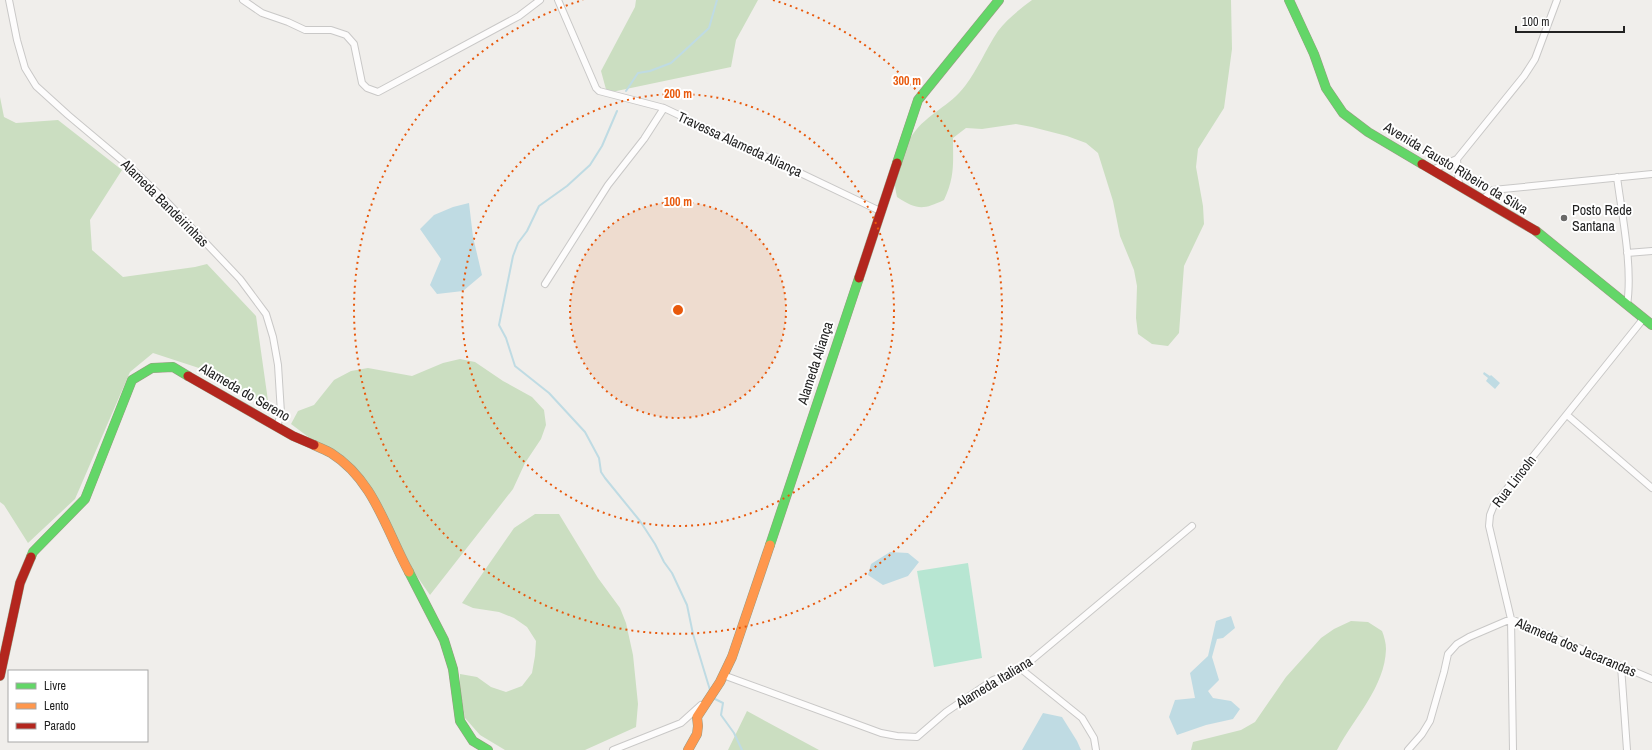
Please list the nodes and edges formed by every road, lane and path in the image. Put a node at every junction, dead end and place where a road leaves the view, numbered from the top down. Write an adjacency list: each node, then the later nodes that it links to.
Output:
1 (9, 0): 23 (street, Alameda Bandeirinhas)
2 (243, 0): 3 (street)
3 (540, 0)
4 (558, 0): 8 (street, Travessa Alameda Aliança)
5 (999, 0): 15 (street, Alameda Aliança)
6 (1289, 0): 10 (street, Avenida Fausto Ribeiro da Silva)
7 (1556, 0): 9 (street)
8 (664, 108): 15 (street, Travessa Alameda Aliança); 18 (street)
9 (1457, 159): 10 (street); 13 (street)
10 (1432, 170): 13 (street, Avenida Fausto Ribeiro da Silva)
11 (1652, 174): 12 (street)
12 (1617, 178): 14 (street); 17 (street)
13 (1459, 186): 14 (street, Avenida Fausto Ribeiro da Silva)
14 (1482, 200): 19 (street, Avenida Fausto Ribeiro da Silva)
15 (880, 211): 30 (street, Alameda Aliança)
16 (1652, 252): 17 (street)
17 (1626, 253): 19 (street)
18 (545, 284)
19 (1627, 305): 20 (street, Avenida Fausto Ribeiro da Silva)
20 (1644, 318): 21 (street, Avenida Fausto Ribeiro da Silva); 22 (street, Rua Lincoln)
21 (1652, 325)
22 (1567, 415): 24 (street); 26 (street, Rua Lincoln)
23 (277, 427): 29 (street, Alameda do Sereno); 33 (street, Alameda do Sereno)
24 (1652, 488)
25 (1192, 526): 28 (street, Alameda Italiana)
26 (1511, 619): 27 (street, Alameda dos Jacarandas); 37 (street, Alameda dos Jacarandas); 38 (street, Rua Lincoln)
27 (1621, 666): 31 (street, Alameda dos Jacarandas); 39 (street)
28 (1021, 669): 30 (street, Alameda Italiana); 36 (street)
29 (0, 676)
30 (722, 678): 32 (street, Alameda Aliança)
31 (1652, 679)
32 (710, 699): 34 (street); 35 (street, Alameda Aliança)
33 (488, 750)
34 (613, 750)
35 (688, 750)
36 (1096, 750)
37 (1408, 750)
38 (1513, 750)
39 (1627, 750)

